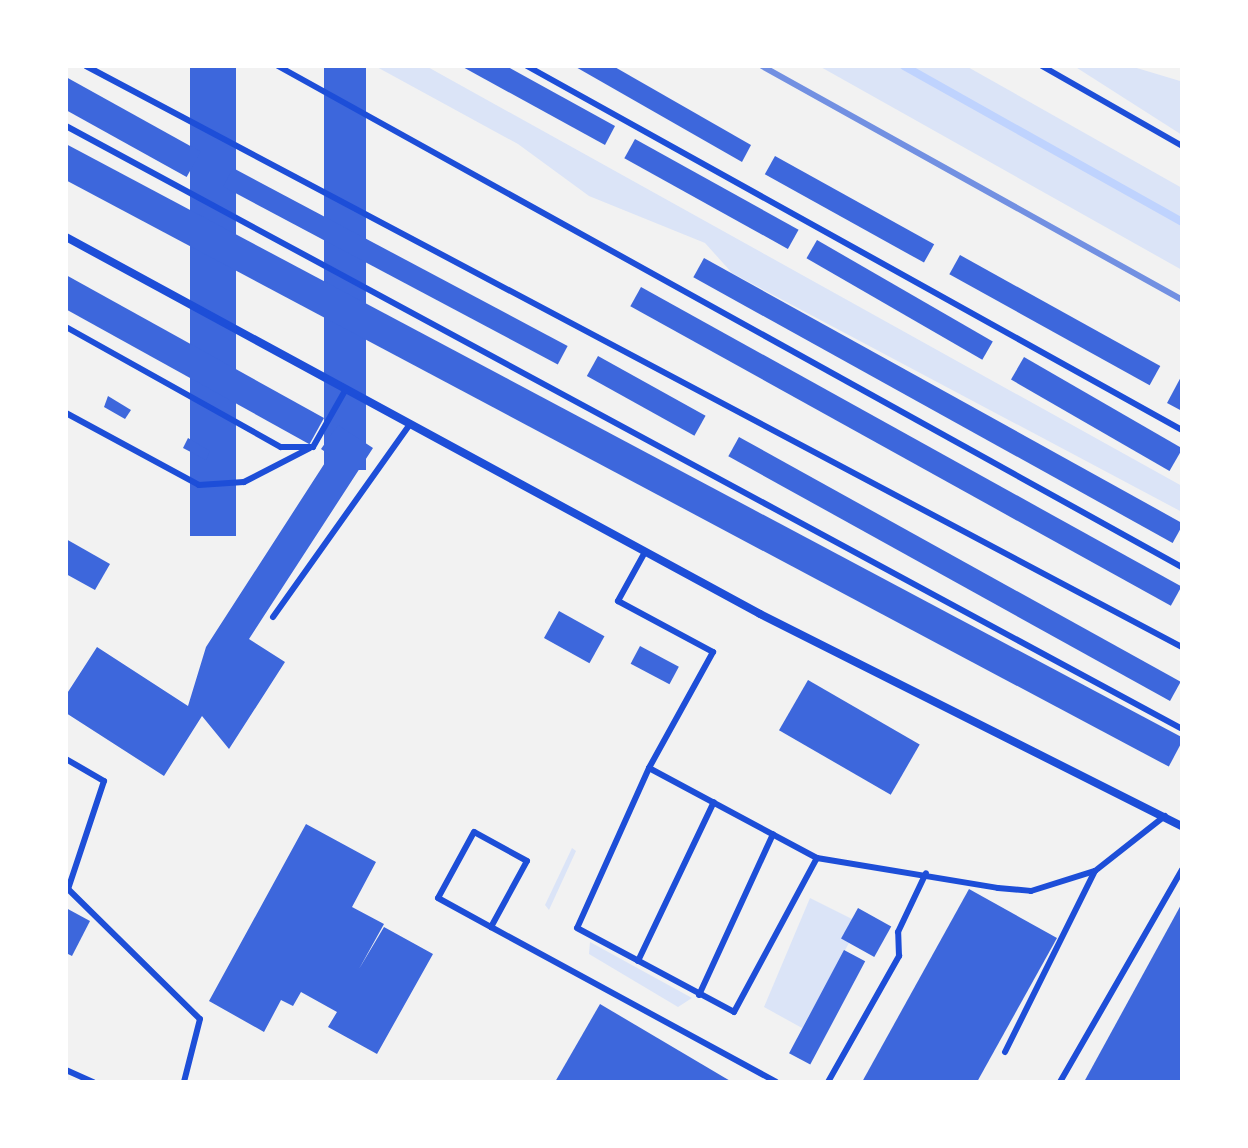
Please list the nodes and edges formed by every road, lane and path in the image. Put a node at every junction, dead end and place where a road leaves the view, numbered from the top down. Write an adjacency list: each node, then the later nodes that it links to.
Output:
1 (86, 66): 17 (lane)
2 (278, 66): 15 (lane)
3 (527, 66): 12 (lane)
4 (1042, 66): 6 (lane)
5 (66, 126): 18 (lane)
6 (1182, 146)
7 (66, 237): 9 (street)
8 (66, 327): 13 (lane)
9 (346, 389): 11 (street); 13 (lane)
10 (66, 413): 13 (lane)
11 (410, 424): 14 (street); 16 (lane)
12 (1182, 430)
13 (313, 447)
14 (645, 552): 20 (lane); 22 (street)
15 (1182, 567)
16 (273, 617)
17 (1182, 647)
18 (1182, 729)
19 (66, 759): 35 (lane)
20 (649, 768): 21 (lane); 30 (lane)
21 (714, 802): 24 (lane); 30 (lane)
22 (1165, 816): 23 (street); 27 (lane)
23 (1182, 826)
24 (773, 834): 25 (lane); 31 (lane)
25 (817, 858): 28 (lane); 31 (lane)
26 (1182, 870): 38 (lane)
27 (1095, 871): 28 (lane); 32 (lane)
28 (926, 873): 37 (lane)
29 (491, 927): 29 (lane); 36 (lane)
30 (638, 961): 31 (lane)
31 (699, 995)
32 (1005, 1052)
33 (66, 1070): 34 (lane)
34 (93, 1082)
35 (184, 1082)
36 (776, 1082)
37 (828, 1082)
38 (1060, 1082)

